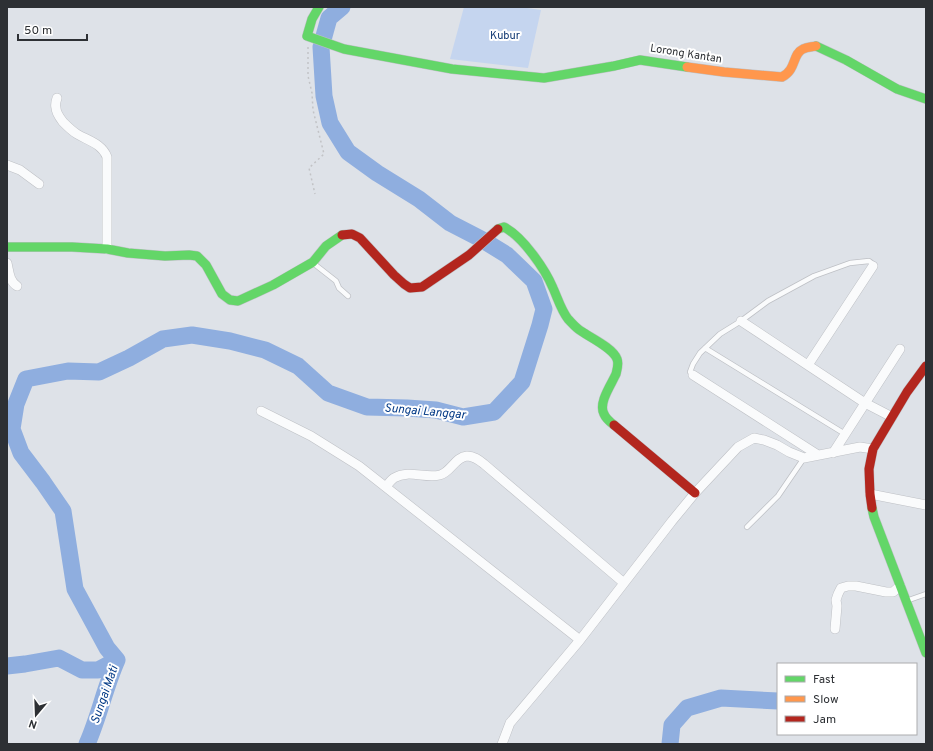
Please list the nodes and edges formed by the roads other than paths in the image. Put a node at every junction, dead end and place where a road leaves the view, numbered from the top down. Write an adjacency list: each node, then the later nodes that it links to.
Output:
1 (319, 7): 3 (street, Lorong Kantan)
2 (56, 98): 7 (street)
3 (926, 99)
4 (7, 165): 5 (street)
5 (39, 184)
6 (7, 247): 7 (street)
7 (107, 249): 8 (street)
8 (312, 262): 12 (lane); 28 (street)
9 (7, 263): 11 (street)
10 (874, 266): 13 (lane); 16 (street)
11 (17, 286)
12 (348, 296)
13 (741, 321): 14 (lane); 16 (street)
14 (705, 348): 18 (lane); 22 (lane)
15 (900, 349): 19 (street)
16 (808, 365): 19 (street)
17 (926, 366): 21 (street)
18 (693, 375): 25 (street)
19 (865, 403): 21 (street); 22 (street)
20 (261, 411): 27 (street)
21 (892, 417): 23 (street)
22 (845, 434): 24 (street)
23 (874, 449): 24 (street); 29 (street)
24 (833, 453): 25 (street)
25 (818, 455): 26 (street)
26 (804, 458): 28 (street); 31 (lane)
27 (386, 487): 32 (street); 37 (street)
28 (695, 493): 32 (street)
29 (870, 494): 30 (street); 33 (street)
30 (926, 505)
31 (747, 527)
32 (624, 583): 37 (street)
33 (900, 586): 35 (street); 36 (street)
34 (926, 594): 35 (lane)
35 (906, 601): 38 (street)
36 (836, 629)
37 (580, 640): 39 (street)
38 (926, 653)
39 (502, 744)

